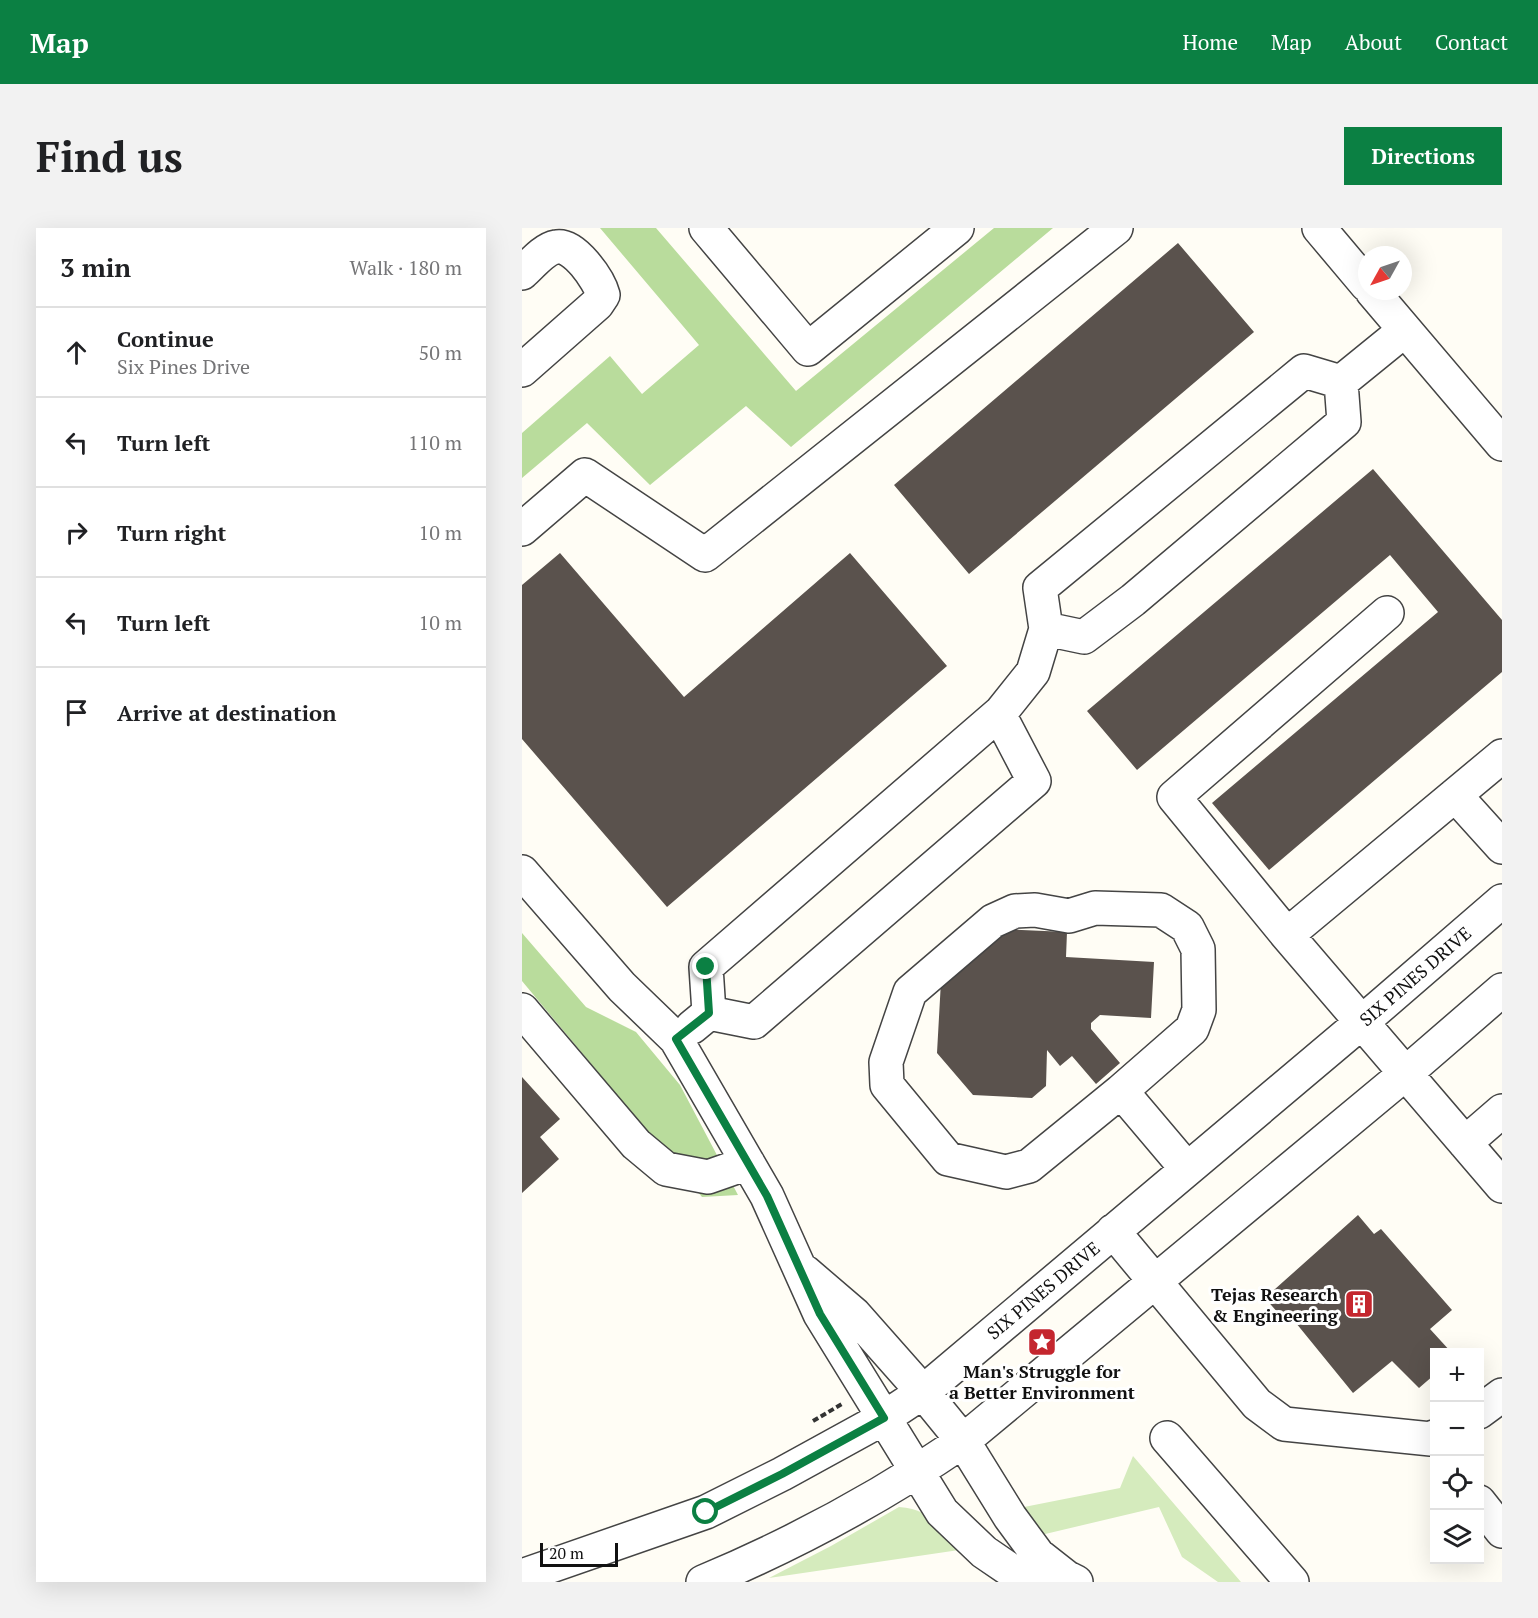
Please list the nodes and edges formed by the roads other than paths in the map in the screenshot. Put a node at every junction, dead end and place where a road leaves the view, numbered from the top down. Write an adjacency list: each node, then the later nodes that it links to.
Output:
1 (706, 228): 2 (street)
2 (957, 228)
3 (1116, 228): 12 (street)
4 (1319, 228): 6 (street)
5 (522, 273): 9 (street)
6 (1358, 274)
7 (1380, 300): 8 (street)
8 (1405, 330): 10 (street); 11 (street)
9 (522, 370)
10 (1341, 382): 14 (street); 14 (street)
11 (1500, 440)
12 (522, 529)
13 (1387, 613): 21 (street)
14 (1046, 629): 15 (street)
15 (999, 714): 24 (street); 24 (street)
16 (1502, 756): 17 (street)
17 (1455, 795): 18 (street); 21 (street)
18 (1502, 847)
19 (522, 872): 26 (street)
20 (1502, 901): 25 (street, SIX PINES DRIVE)
21 (1287, 935): 25 (street)
22 (1502, 990): 27 (street)
23 (522, 1010): 31 (street)
24 (709, 1013): 26 (street)
25 (1362, 1022): 27 (street); 32 (street, SIX PINES DRIVE)
26 (676, 1039): 31 (street)
27 (1406, 1073): 30 (street); 36 (street)
28 (1121, 1091): 28 (street); 32 (street)
29 (1502, 1110): 30 (street)
30 (1465, 1143): 33 (street)
31 (748, 1163): 35 (street)
32 (1187, 1169): 34 (street, SIX PINES DRIVE)
33 (1502, 1186)
34 (1113, 1231): 36 (street); 37 (street, SIX PINES DRIVE)
35 (799, 1267): 37 (street); 39 (street)
36 (1154, 1282): 42 (street); 43 (street)
37 (923, 1392): 39 (street, SIX PINES DRIVE); 43 (street)
38 (1502, 1395): 40 (street)
39 (878, 1408): 44 (street); 47 (street, SIX PINES DRIVE)
40 (1484, 1408)
41 (1167, 1438): 51 (street)
42 (1430, 1440)
43 (963, 1442): 44 (street); 50 (street)
44 (917, 1473): 48 (street); 49 (street)
45 (1484, 1508): 46 (street)
46 (1502, 1531)
47 (522, 1576)
48 (703, 1582)
49 (1028, 1582)
50 (1076, 1582)
51 (1292, 1582)

